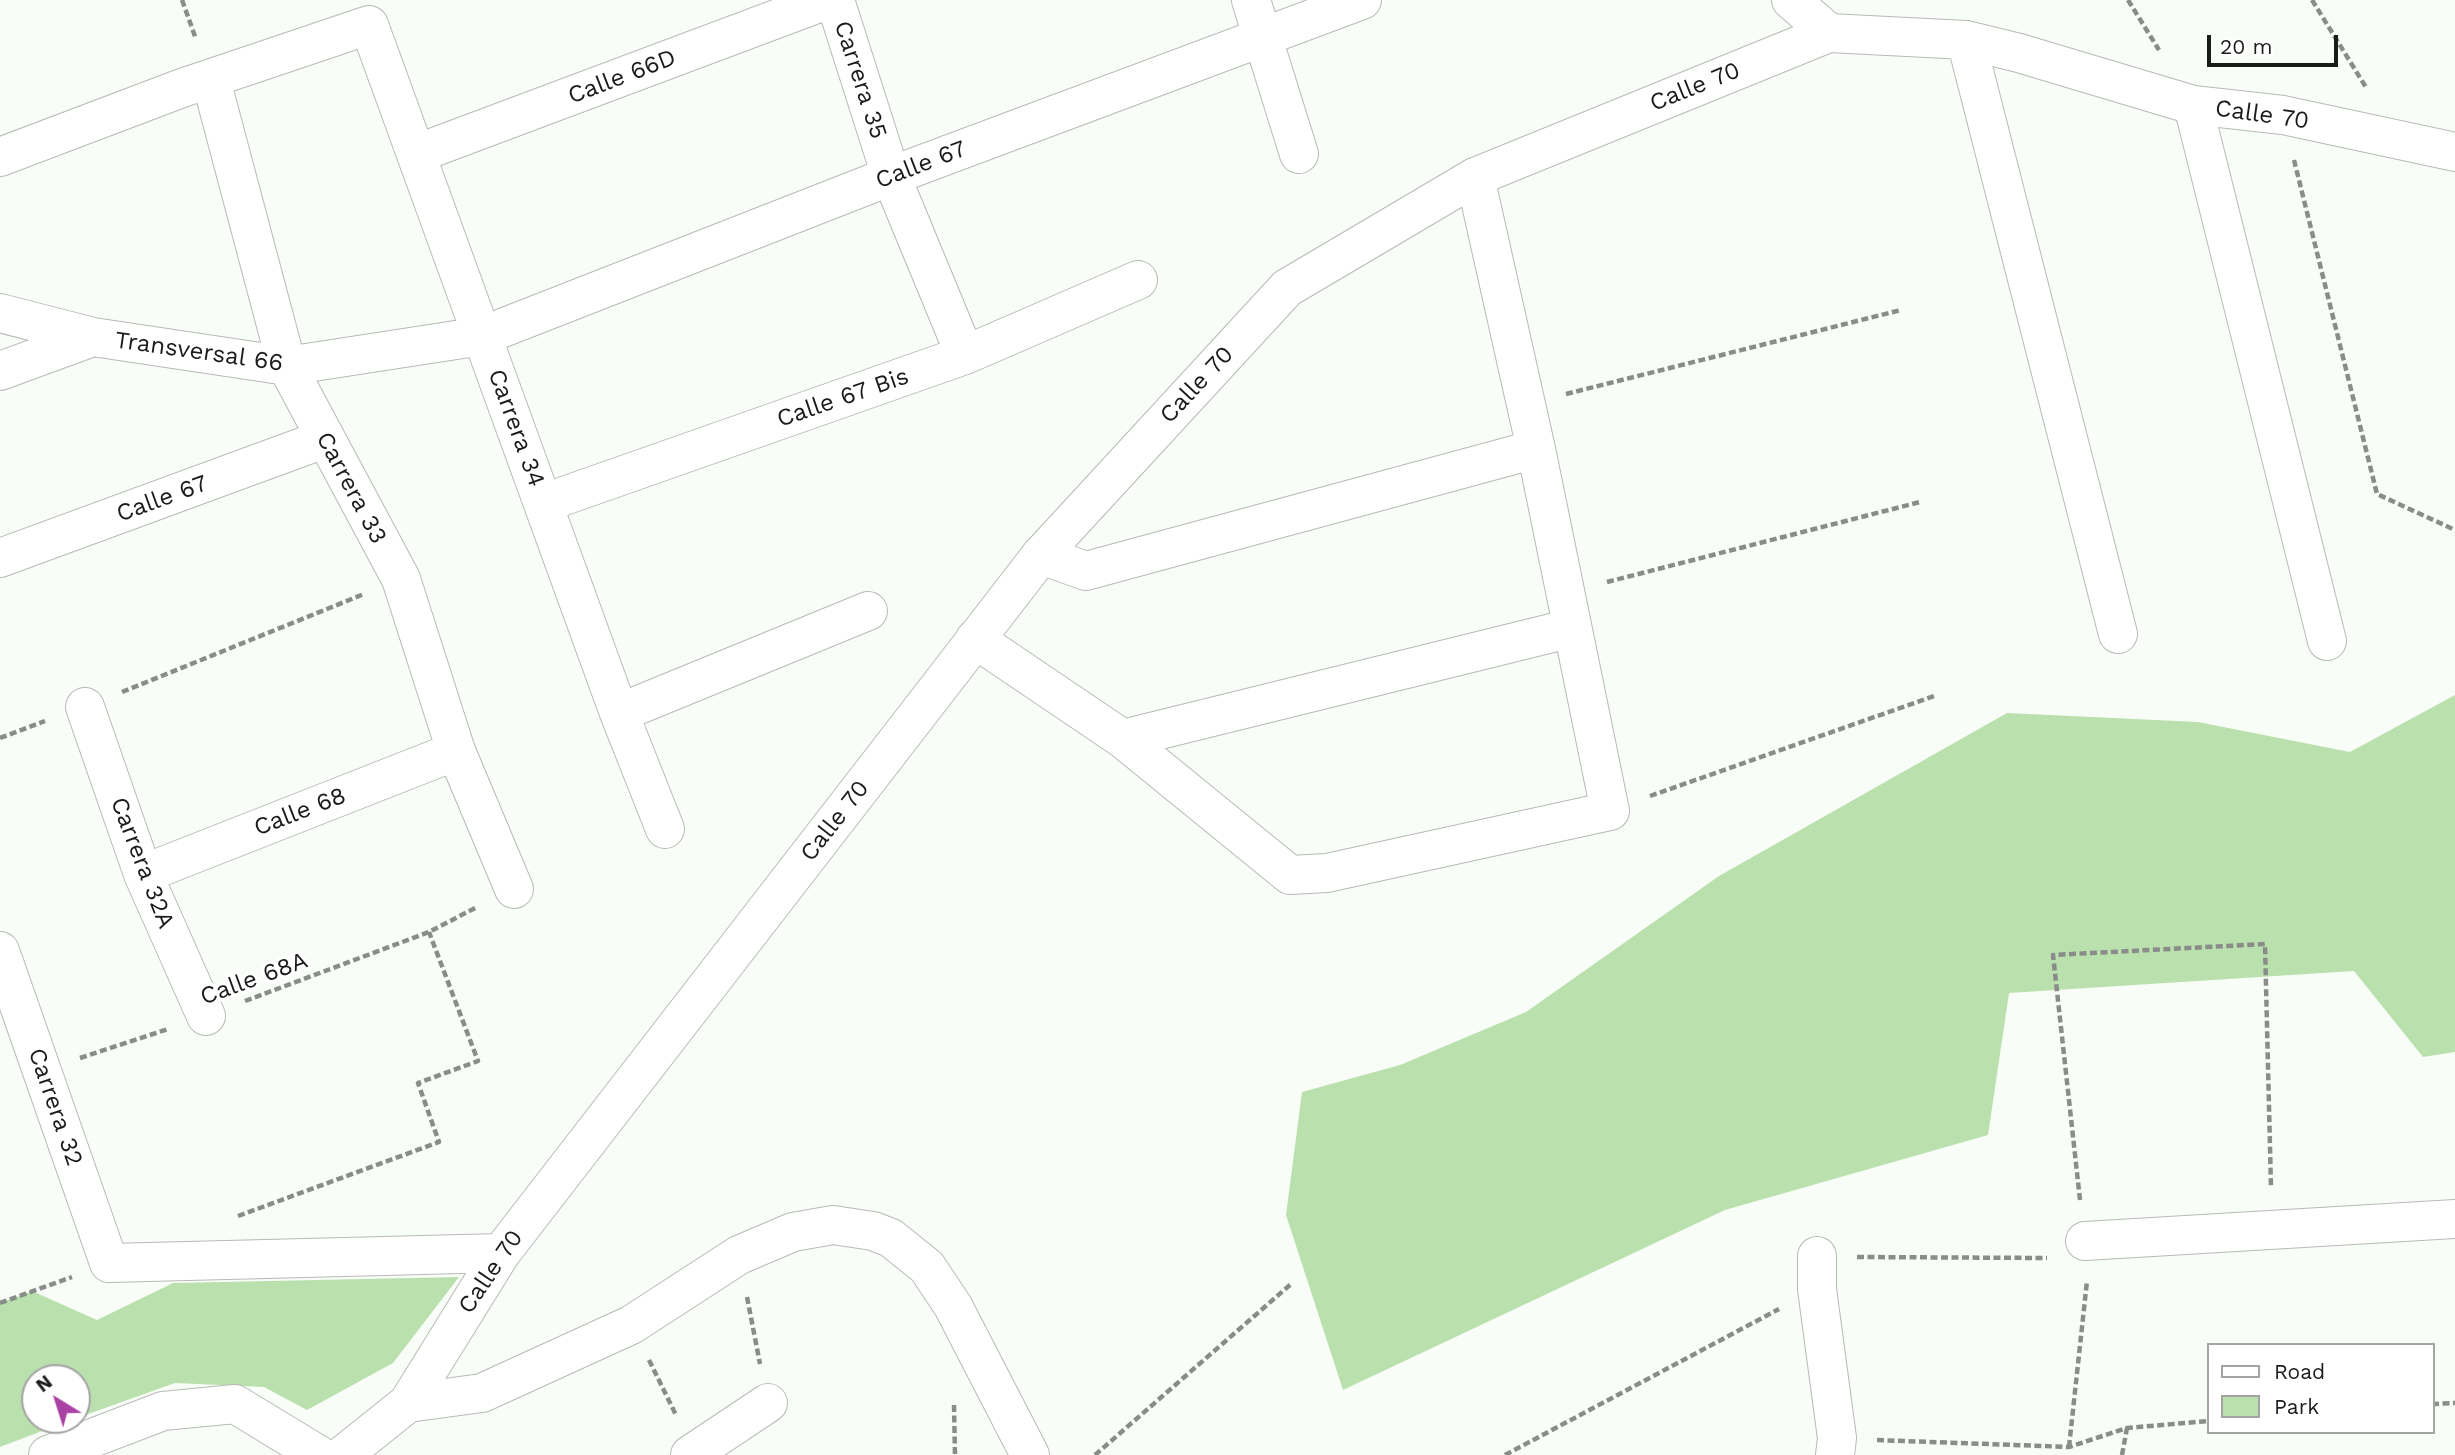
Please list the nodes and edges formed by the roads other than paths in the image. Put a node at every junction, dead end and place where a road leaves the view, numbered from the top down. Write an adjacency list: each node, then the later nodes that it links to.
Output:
1 (827, 0): 12 (street, Calle 66D)
2 (835, 0): 15 (street, Carrera 35)
3 (1251, 0): 7 (street)
4 (1362, 0): 7 (street, Calle 67)
5 (1791, 0): 6 (street)
6 (1825, 17): 8 (street, Calle 70); 16 (street, Calle 70)
7 (1263, 38): 13 (street); 15 (street, Calle 67)
8 (1966, 40): 10 (street, Calle 70); 31 (street)
9 (211, 79): 12 (street, Carrera 34); 14 (street); 22 (street, Carrera 33)
10 (2193, 105): 11 (street, Calle 70); 33 (street)
11 (2455, 152)
12 (416, 154): 19 (street, Carrera 34)
13 (1299, 155)
14 (0, 157)
15 (891, 177): 19 (street, Calle 67); 21 (street, Carrera 35)
16 (1475, 177): 25 (street); 27 (street, Calle 70)
17 (1138, 281): 21 (street, Calle 67 Bis)
18 (0, 313): 20 (street, Transversal 66)
19 (482, 336): 22 (street, Transversal 66); 26 (street, Carrera 34)
20 (93, 337): 22 (street, Transversal 66); 23 (street)
21 (965, 355): 26 (street, Calle 67 Bis)
22 (287, 366): 24 (street, Carrera 33)
23 (0, 371)
24 (324, 439): 28 (street, Calle 67); 37 (street, Carrera 33)
25 (1536, 449): 27 (street); 29 (street)
26 (544, 503): 35 (street, Carrera 34)
27 (1041, 555): 32 (street, Calle 70)
28 (0, 558)
29 (1569, 610): 36 (street); 36 (street)
30 (868, 611): 35 (street)
31 (2118, 634)
32 (975, 639): 36 (street); 45 (street, Calle 70)
33 (2327, 641)
34 (85, 707): 39 (street, Carrera 32A)
35 (619, 713): 38 (street, Carrera 34)
36 (1123, 739)
37 (456, 751): 39 (street, Calle 68); 40 (street, Carrera 33)
38 (666, 829)
39 (143, 874): 42 (street, Carrera 32A)
40 (514, 889)
41 (0, 951): 45 (street, Carrera 32)
42 (206, 1016)
43 (2455, 1219): 44 (street)
44 (2085, 1241)
45 (501, 1253): 47 (street, Calle 70)
46 (1817, 1273): 49 (street)
47 (408, 1403): 53 (street, Calle 70); 54 (street)
48 (768, 1403): 50 (street)
49 (1836, 1447)
50 (692, 1453)
51 (48, 1455): 52 (street)
52 (318, 1455)
53 (343, 1455)
54 (1030, 1455)

